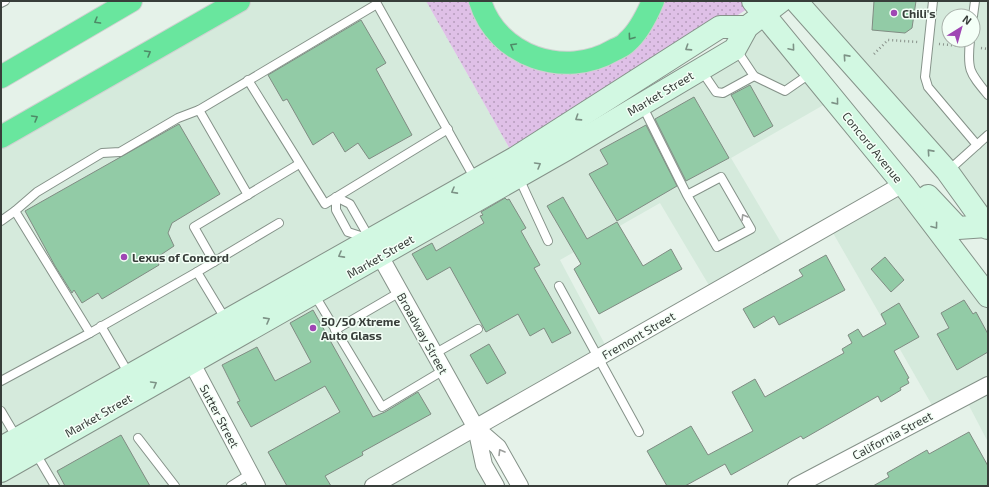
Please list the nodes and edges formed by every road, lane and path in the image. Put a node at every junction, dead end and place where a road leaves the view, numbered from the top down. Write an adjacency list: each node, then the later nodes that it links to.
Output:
1 (5, 1): 9 (lane)
2 (131, 1): 16 (highway, one-way to 16)
3 (239, 1): 23 (highway, one-way to 3)
4 (480, 1): 5 (highway, one-way to 4)
5 (653, 1)
6 (781, 1): 10 (main road)
7 (796, 1): 27 (main road, one-way to 7)
8 (933, 1): 24 (lane)
9 (1, 3)
10 (754, 14): 12 (main road); 14 (main road, Concord Avenue, one-way to 14); 26 (main road, Market Street, one-way to 26)
11 (969, 48): 18 (lane)
12 (735, 49): 13 (main road, Market Street); 15 (lane)
13 (701, 69): 15 (lane); 19 (main road, Market Street)
14 (812, 72): 15 (lane); 29 (main road, Concord Avenue, one-way to 29)
15 (754, 76)
16 (1, 77)
17 (248, 80): 20 (lane); 21 (lane); 25 (lane)
18 (988, 95)
19 (642, 104): 26 (main road, Market Street, one-way to 19); 31 (lane)
20 (199, 110): 30 (lane); 33 (lane)
21 (448, 129): 28 (lane); 32 (lane)
22 (988, 135): 24 (lane)
23 (1, 137)
24 (977, 145): 27 (lane)
25 (299, 164): 30 (lane); 32 (lane)
26 (514, 168): 28 (main road, Market Street); 37 (lane); 38 (main road, Market Street)
27 (947, 171): 36 (main road)
28 (476, 179): 38 (main road, Market Street, one-way to 38)
29 (903, 184): 36 (main road); 44 (main road, Concord Avenue, one-way to 44); 52 (street, Fremont Street)
30 (248, 195): 39 (lane)
31 (687, 195): 31 (lane, one-way to 31)
32 (336, 197): 38 (lane); 38 (lane)
33 (15, 211): 34 (lane); 49 (lane)
34 (1, 221)
35 (279, 223): 39 (lane)
36 (988, 226)
37 (548, 241)
38 (375, 248): 42 (street, Broadway Street); 43 (main road, Market Street); 45 (main road, Market Street, one-way to 45)
39 (214, 262): 40 (lane)
40 (197, 272): 45 (lane); 46 (lane)
41 (559, 286): 52 (lane)
42 (400, 292): 48 (lane); 51 (street, Broadway Street)
43 (314, 294): 48 (lane); 50 (main road, Market Street, one-way to 43)
44 (988, 296)
45 (226, 320): 50 (main road, Market Street)
46 (101, 326): 49 (lane); 54 (lane)
47 (478, 329): 51 (lane)
48 (336, 330): 53 (lane)
49 (90, 333): 55 (lane)
50 (187, 354): 54 (main road, Market Street); 62 (main road, Market Street, one-way to 50); 64 (street, Sutter Street)
51 (434, 354): 53 (street, Broadway Street)
52 (598, 358): 58 (street, Fremont Street); 59 (lane)
53 (444, 370): 58 (street, Broadway Street)
54 (129, 375): 61 (main road, Market Street)
55 (1, 380)
56 (988, 385): 71 (street, California Street)
57 (1, 412): 61 (lane)
58 (476, 428): 68 (street, Fremont Street); 69 (street, Broadway Street); 70 (street, Broadway Street, one-way to 58)
59 (639, 432)
60 (138, 438): 66 (lane)
61 (9, 443)
62 (34, 451): 63 (main road, Market Street); 65 (lane)
63 (1, 471)
64 (254, 480): 67 (lane)
65 (55, 486)
66 (175, 486)
67 (231, 486)
68 (373, 486)
69 (496, 486)
70 (520, 486)
71 (796, 486)

